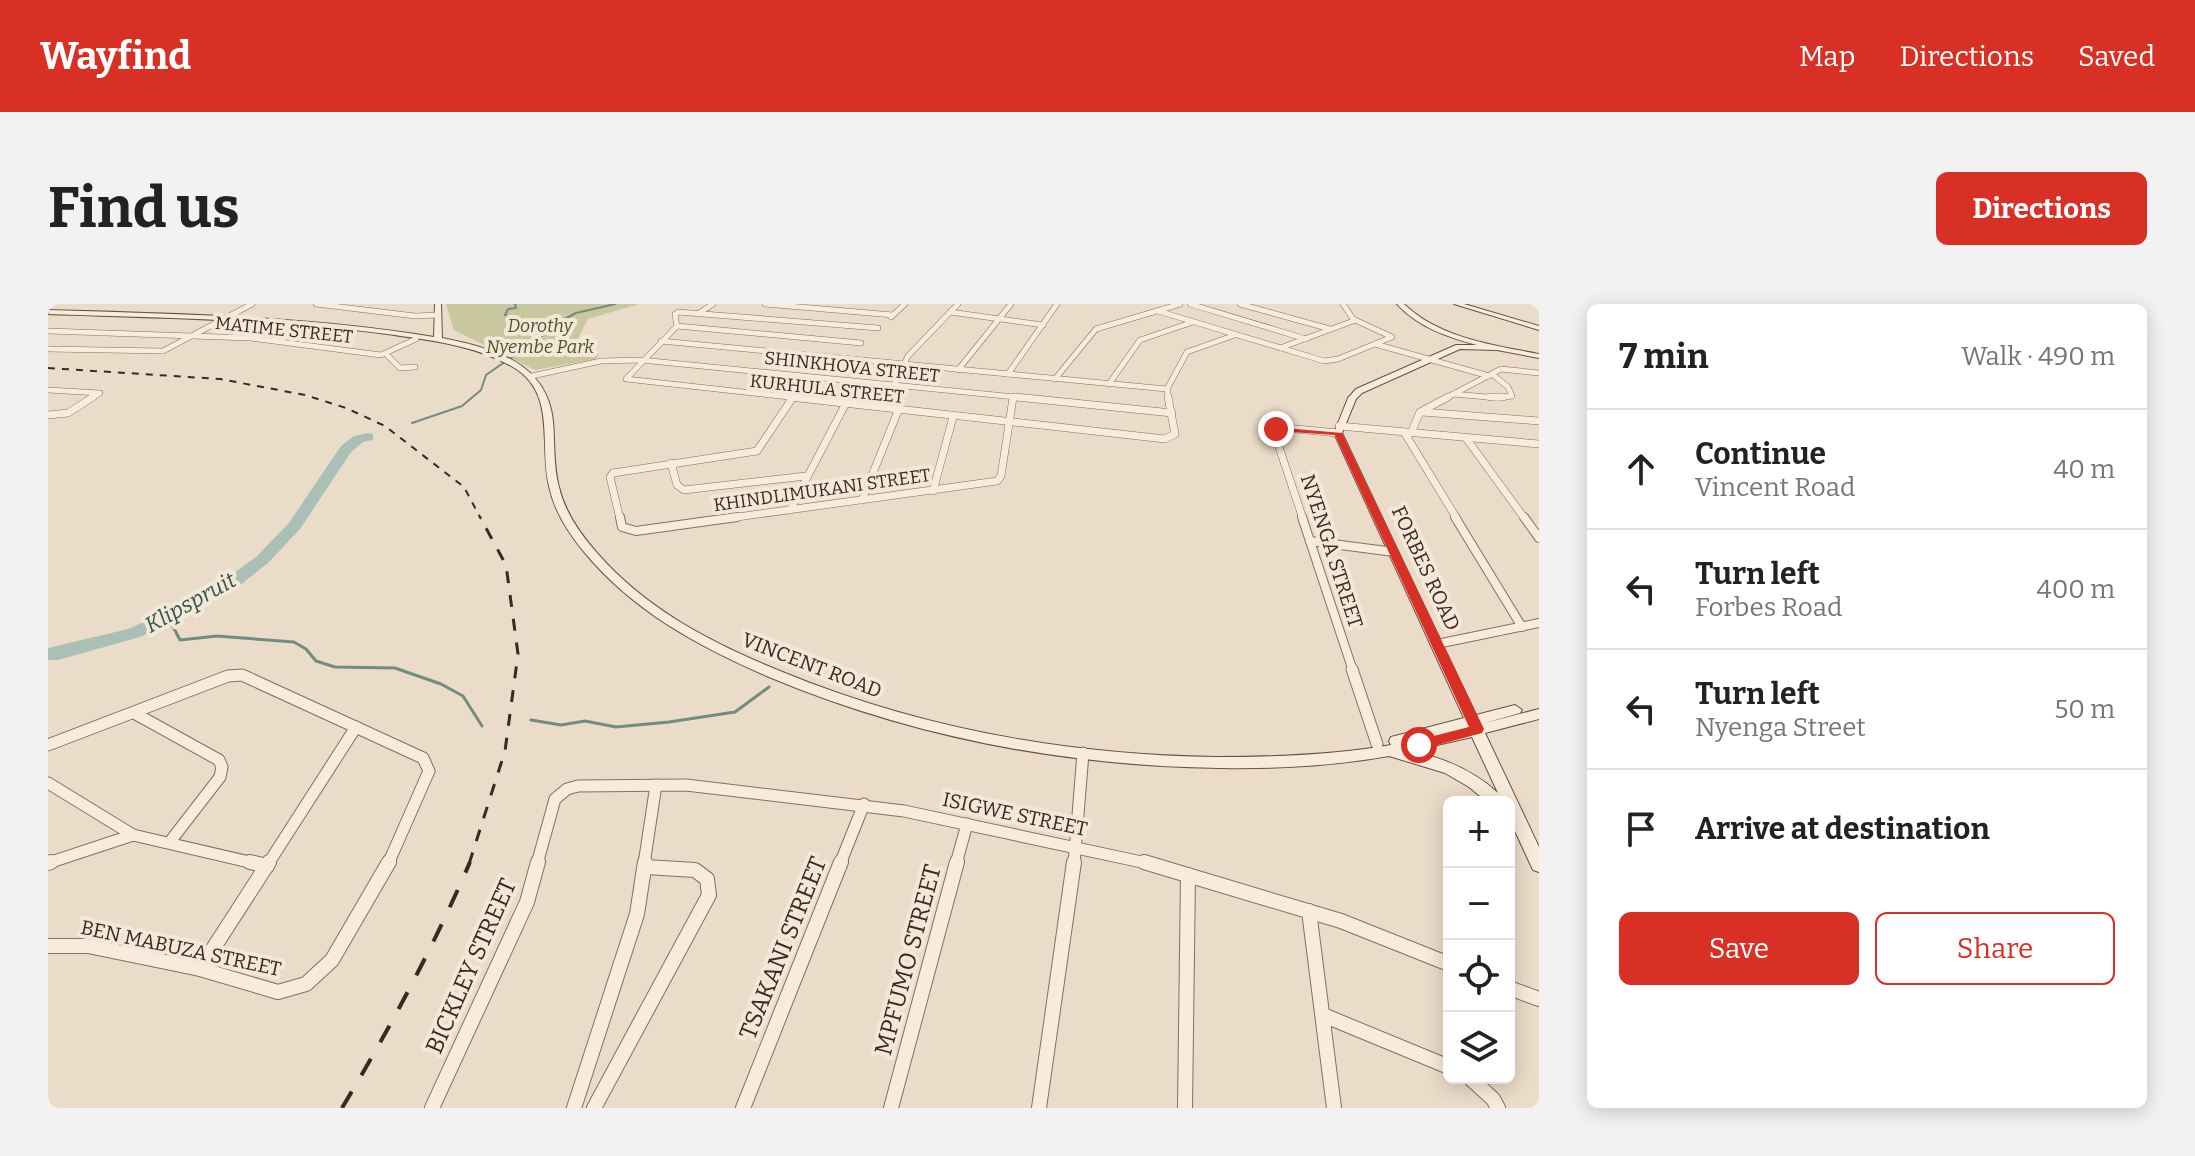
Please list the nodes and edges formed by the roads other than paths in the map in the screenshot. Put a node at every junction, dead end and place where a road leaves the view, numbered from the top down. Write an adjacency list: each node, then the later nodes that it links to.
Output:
1 (252, 304): 25 (street)
2 (316, 304): 19 (street)
3 (390, 304): 19 (street)
4 (438, 304): 23 (main road)
5 (713, 304): 22 (street)
6 (765, 304): 24 (street)
7 (905, 304): 24 (street)
8 (958, 304): 20 (street)
9 (1011, 304): 26 (street)
10 (1057, 304): 29 (street)
11 (1180, 304): 18 (street)
12 (1190, 304): 40 (street)
13 (1240, 304): 33 (street)
14 (1343, 304): 27 (street)
15 (1400, 304): 38 (main road)
16 (1457, 304): 31 (main road)
17 (1468, 304): 31 (main road)
18 (1159, 307): 28 (street); 63 (street)
19 (385, 312): 23 (street)
20 (950, 312): 26 (street); 55 (street)
21 (48, 313): 25 (main road)
22 (699, 313): 30 (street); 32 (street)
23 (438, 315): 36 (main road)
24 (893, 315): 32 (street)
25 (226, 318): 35 (street); 39 (main road)
26 (998, 319): 29 (street); 57 (street)
27 (1356, 320): 33 (street); 44 (street)
28 (1194, 322): 37 (street); 64 (street)
29 (1043, 325): 59 (street)
30 (677, 326): 42 (street); 43 (street)
31 (1539, 326)
32 (878, 328): 43 (street)
33 (1330, 329): 40 (street)
34 (48, 331): 35 (street, MATIME STREET)
35 (194, 335): 49 (street); 50 (street, MATIME STREET)
36 (440, 335): 39 (main road); 41 (main road); 45 (main road)
37 (1235, 335): 47 (street); 66 (street)
38 (1455, 335): 46 (main road); 48 (main road)
39 (416, 338): 41 (main road); 50 (street)
40 (1306, 339): 47 (street)
41 (427, 341): 45 (main road)
42 (661, 341): 52 (street); 54 (street)
43 (861, 343): 52 (street)
44 (1375, 344): 47 (street); 53 (street)
45 (468, 347): 61 (main road)
46 (1459, 347): 48 (main road); 53 (main road)
47 (1280, 348)
48 (1501, 348): 51 (main road)
49 (48, 349)
50 (386, 354): 56 (street, MATIME STREET)
51 (1539, 356)
52 (845, 359): 55 (street)
53 (1431, 359): 60 (street); 79 (main road)
54 (641, 360): 61 (street, SHINKHOVA STREET); 62 (street, SHINKHOVA STREET); 70 (street, KURHULA STREET)
55 (903, 364): 57 (street); 65 (street)
56 (415, 367)
57 (958, 370): 59 (street)
58 (1539, 373): 60 (street)
59 (1008, 374): 63 (street)
60 (1490, 375): 68 (street); 68 (street)
61 (532, 376): 102 (main road, VINCENT ROAD)
62 (807, 377): 65 (street, SHINKHOVA STREET); 70 (street)
63 (1055, 379): 64 (street)
64 (1109, 384): 66 (street)
65 (894, 386): 69 (street, SHINKHOVA STREET)
66 (1167, 389): 74 (street)
67 (48, 390): 75 (street)
68 (1451, 394): 73 (street)
69 (1013, 398): 74 (street, SHINKHOVA STREET); 78 (street, KHINDLIMUKANI STREET)
70 (792, 400): 71 (street, KURHULA STREET); 84 (street)
71 (845, 405): 72 (street, KURHULA STREET); 85 (street)
72 (898, 411): 76 (street, KURHULA STREET); 87 (street)
73 (1420, 412): 77 (street); 80 (street)
74 (1172, 413): 78 (street, KURHULA STREET)
75 (48, 415)
76 (953, 417): 78 (street, KURHULA STREET); 86 (street)
77 (1539, 421)
78 (1009, 423): 86 (street, KHINDLIMUKANI STREET)
79 (1339, 430): 80 (street); 90 (street, NYENGA STREET); 91 (main road, FORBES ROAD)
80 (1408, 433): 81 (street); 93 (street)
81 (1466, 438): 82 (street); 89 (street)
82 (1535, 443): 83 (street)
83 (1539, 453)
84 (671, 463): 85 (street); 88 (street, KHINDLIMUKANI STREET)
85 (806, 476): 88 (street)
86 (933, 491): 87 (street, KHINDLIMUKANI STREET)
87 (862, 500): 88 (street, KHINDLIMUKANI STREET)
88 (790, 510)
89 (1539, 538)
90 (1310, 541): 91 (street); 101 (street, NYENGA STREET)
91 (1394, 552): 94 (main road, FORBES ROAD)
92 (1539, 623): 93 (street)
93 (1522, 627): 94 (street)
94 (1437, 644): 98 (main road, FORBES ROAD)
95 (1539, 704): 98 (main road, VINCENT ROAD)
96 (134, 713): 99 (street, BEN MABUZA STREET); 100 (street, BEN MABUZA STREET); 112 (street)
97 (1539, 714): 98 (main road, VINCENT ROAD)
98 (1475, 725): 101 (main road, VINCENT ROAD); 111 (main road, FORBES ROAD)
99 (356, 727): 116 (street); 122 (street, BEN MABUZA STREET)
100 (48, 745)
101 (1377, 748): 102 (main road, VINCENT ROAD); 106 (main road)
102 (1083, 753): 113 (street)
103 (48, 783): 110 (street)
104 (656, 785): 105 (street, ISIGWE STREET); 107 (street, ISIGWE STREET); 117 (street)
105 (559, 794): 128 (street, BICKLEY STREET)
106 (1490, 796)
107 (864, 804): 109 (street, ISIGWE STREET); 131 (street, TSAKANI STREET)
108 (1515, 823): 111 (main road)
109 (967, 824): 113 (street, ISIGWE STREET); 132 (street, MPFUMO STREET)
110 (133, 835): 112 (street); 114 (street)
111 (1525, 835): 115 (main road, FORBES ROAD)
112 (169, 843): 116 (street)
113 (1076, 847): 118 (street, ISIGWE STREET); 133 (street)
114 (48, 863)
115 (1539, 865)
116 (267, 866): 122 (street)
117 (646, 867): 129 (street); 130 (street)
118 (1188, 875): 119 (street, ISIGWE STREET); 134 (street)
119 (1309, 911): 121 (street, ISIGWE STREET); 125 (street)
120 (48, 946): 122 (street, BEN MABUZA STREET)
121 (1443, 962)
122 (200, 969)
123 (1515, 990): 124 (street)
124 (1539, 999)
125 (1323, 1015): 126 (street); 135 (street)
126 (1443, 1065)
127 (1477, 1084): 136 (street)
128 (432, 1108)
129 (574, 1108)
130 (594, 1108)
131 (743, 1108)
132 (891, 1108)
133 (1039, 1108)
134 (1185, 1108)
135 (1334, 1108)
136 (1498, 1108)

